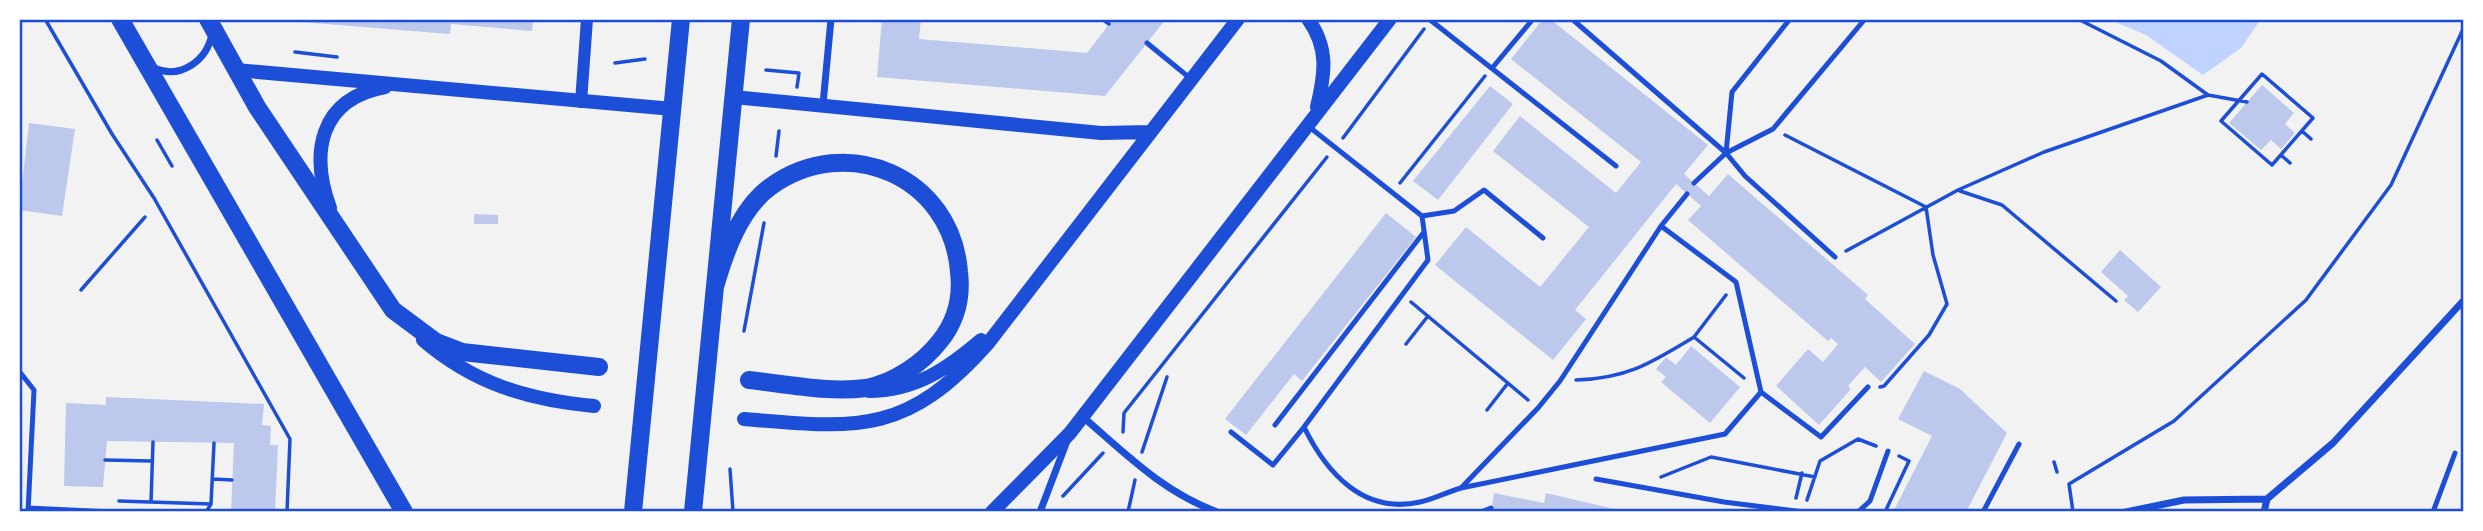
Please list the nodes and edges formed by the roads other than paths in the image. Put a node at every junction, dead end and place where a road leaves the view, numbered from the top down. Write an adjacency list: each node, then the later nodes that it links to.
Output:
1 (120, 19): 16 (main road)
2 (587, 19): 22 (street)
3 (681, 19): 24 (main road)
4 (741, 19): 21 (main road)
5 (831, 19): 23 (street)
6 (1308, 19): 25 (main road)
7 (1390, 19): 25 (main road)
8 (1533, 19): 17 (lane)
9 (1572, 19): 28 (lane)
10 (1790, 19): 28 (lane)
11 (1865, 19): 28 (lane)
12 (1430, 20): 17 (lane)
13 (209, 21): 16 (street); 18 (main road)
14 (1237, 21): 19 (main road)
15 (1147, 43): 19 (lane)
16 (147, 65): 66 (main road)
17 (1493, 66): 29 (lane)
18 (236, 70): 20 (main road); 36 (main road)
19 (1191, 80): 27 (main road)
20 (397, 85): 22 (main road); 36 (main road)
21 (734, 97): 23 (main road); 39 (main road)
22 (581, 102): 24 (main road)
23 (823, 104): 27 (main road)
24 (673, 109): 58 (main road)
25 (1316, 112): 26 (main road)
26 (1306, 125): 32 (lane); 49 (main road)
27 (1152, 132): 38 (main road)
28 (1726, 153): 30 (lane); 37 (lane)
29 (1616, 166)
30 (1694, 183)
31 (1687, 194): 33 (lane)
32 (1422, 216): 34 (lane); 35 (lane)
33 (1661, 226): 47 (lane); 61 (lane)
34 (1424, 232): 51 (lane); 52 (lane)
35 (1544, 238)
36 (344, 240): 41 (main road)
37 (1835, 257)
38 (1032, 285): 46 (main road); 50 (main road)
39 (715, 287): 46 (main road); 59 (main road)
40 (2464, 300): 62 (street)
41 (393, 310): 42 (main road); 48 (main road)
42 (598, 367)
43 (19, 371): 64 (lane)
44 (749, 380): 46 (main road)
45 (1868, 387): 47 (lane)
46 (843, 389)
47 (1761, 392): 61 (lane)
48 (594, 406)
49 (1083, 417): 54 (main road); 73 (street)
50 (744, 419)
51 (1275, 425)
52 (1304, 427): 53 (lane); 61 (lane)
53 (1231, 432)
54 (1070, 433): 71 (main road); 72 (street)
55 (2019, 444): 77 (lane)
56 (1888, 452): 76 (lane)
57 (2455, 453): 80 (lane)
58 (637, 467): 67 (main road); 68 (main road)
59 (696, 472): 69 (main road); 70 (main road)
60 (1596, 479): 75 (lane)
61 (1461, 488)
62 (2267, 499): 78 (street); 79 (street)
63 (1491, 508): 74 (lane)
64 (28, 510): 65 (lane)
65 (112, 512)
66 (404, 512)
67 (625, 512)
68 (633, 512)
69 (693, 512)
70 (704, 512)
71 (992, 512)
72 (1040, 512)
73 (1217, 512)
74 (1481, 512)
75 (1804, 512)
76 (1858, 512)
77 (1983, 512)
78 (2126, 512)
79 (2264, 512)
80 (2433, 512)

